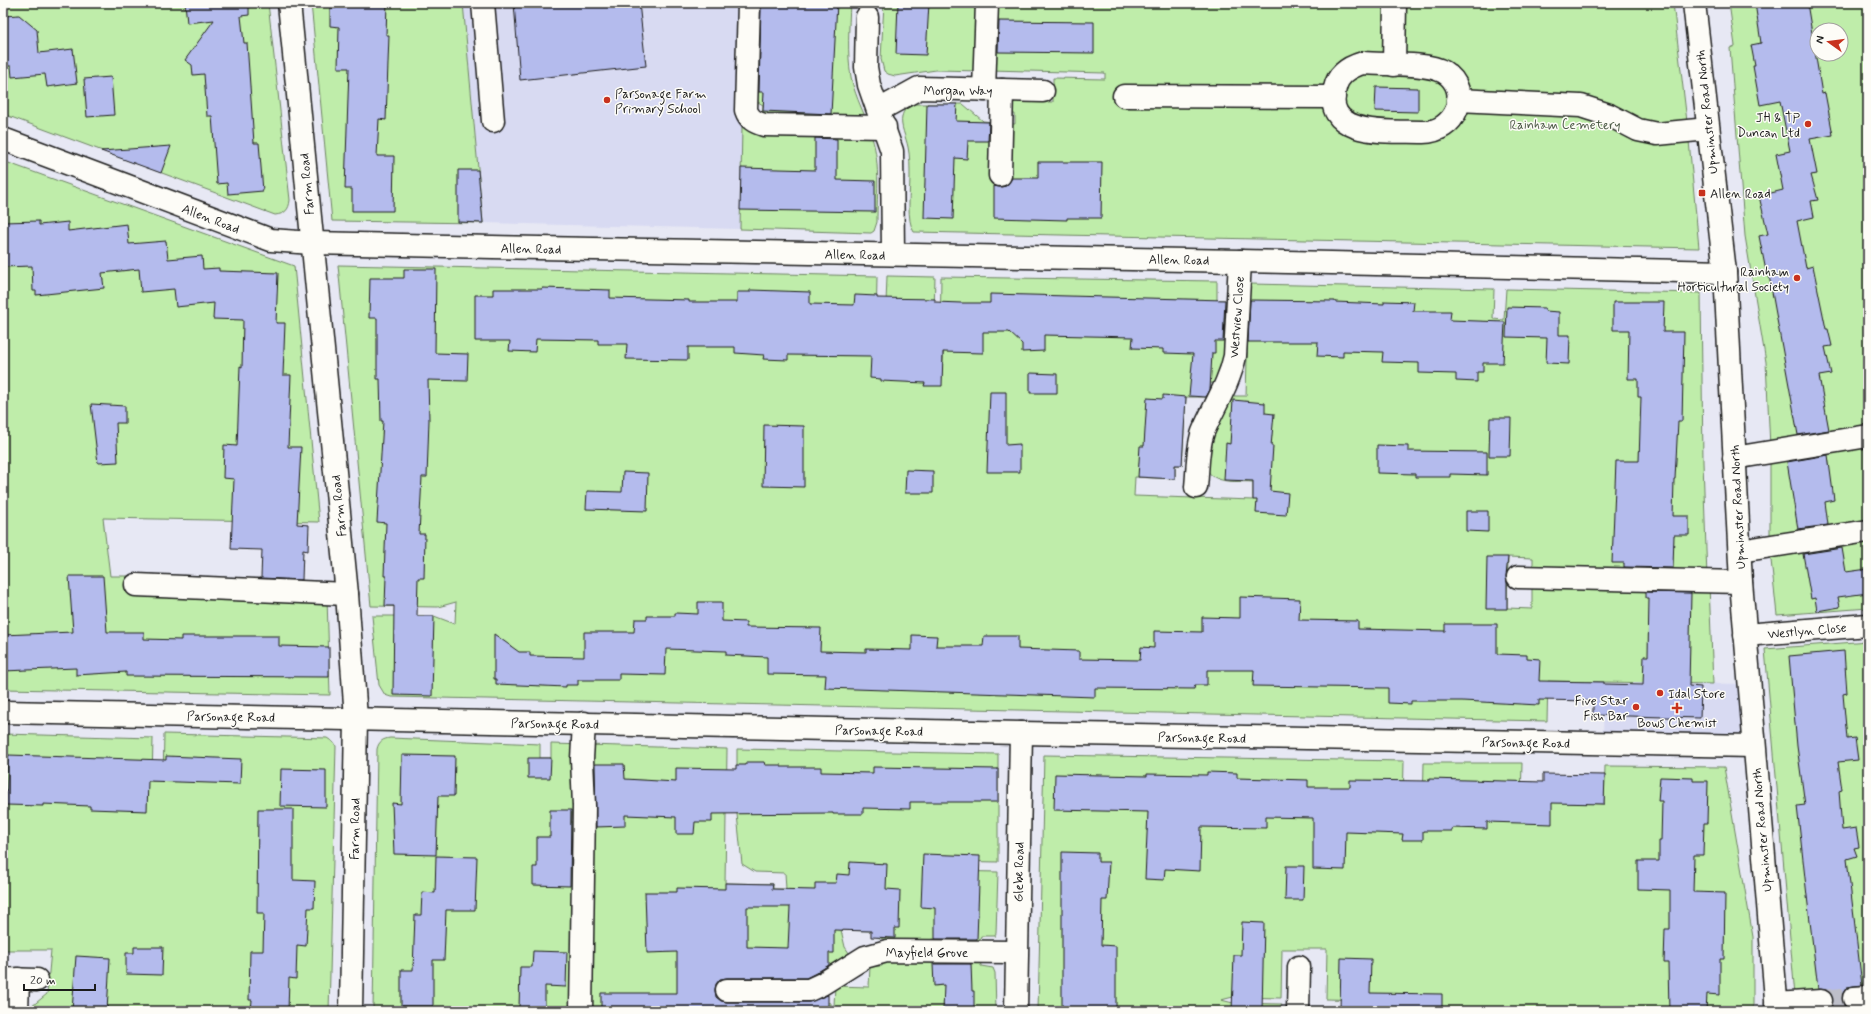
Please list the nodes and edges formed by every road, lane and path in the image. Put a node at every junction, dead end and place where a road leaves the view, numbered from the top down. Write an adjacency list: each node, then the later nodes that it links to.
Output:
1 (289, 3): 19 (street, Farm Road)
2 (483, 3): 15 (street)
3 (749, 3): 14 (street)
4 (987, 3): 9 (street)
5 (1395, 3): 8 (street)
6 (1694, 3): 16 (street, Upminster Road North)
7 (866, 17): 14 (street)
8 (1394, 65): 12 (street); 13 (street)
9 (993, 90): 10 (street, Morgan Way); 14 (street, Morgan Way); 18 (street)
10 (1042, 90)
11 (1124, 96): 12 (street)
12 (1334, 97): 13 (street)
13 (1458, 100): 16 (street)
14 (882, 118): 20 (street)
15 (493, 121)
16 (1708, 129): 22 (street, Upminster Road North)
17 (3, 139): 19 (street, Allen Road)
18 (1000, 175)
19 (312, 243): 20 (street, Allen Road); 31 (street, Farm Road)
20 (893, 254): 21 (street, Allen Road)
21 (1240, 261): 22 (street, Allen Road); 25 (street, Westview Close)
22 (1725, 272): 24 (street, Upminster Road North)
23 (1868, 436): 24 (street)
24 (1734, 458): 27 (street, Upminster Road North)
25 (1196, 487)
26 (1868, 531): 27 (street)
27 (1740, 551): 29 (street, Upminster Road North)
28 (1518, 576): 29 (street)
29 (1741, 582): 33 (street, Upminster Road North)
30 (136, 584): 31 (street)
31 (347, 594): 35 (street, Farm Road)
32 (1868, 625): 33 (street, Westlyn Close)
33 (1745, 635): 38 (street, Upminster Road North)
34 (3, 712): 35 (street, Parsonage Road)
35 (356, 718): 36 (street, Parsonage Road); 46 (street, Farm Road)
36 (584, 723): 37 (street, Parsonage Road); 47 (street)
37 (1021, 733): 38 (street, Parsonage Road); 39 (street, Glebe Road)
38 (1754, 746): 44 (street, Upminster Road North)
39 (1016, 952): 42 (street, Mayfield Grove); 48 (street, Glebe Road)
40 (1299, 967): 49 (street)
41 (19, 979): 45 (street)
42 (727, 990)
43 (1821, 1001): 44 (street)
44 (1776, 1008)
45 (17, 1011)
46 (351, 1011)
47 (582, 1011)
48 (1016, 1011)
49 (1298, 1011)

